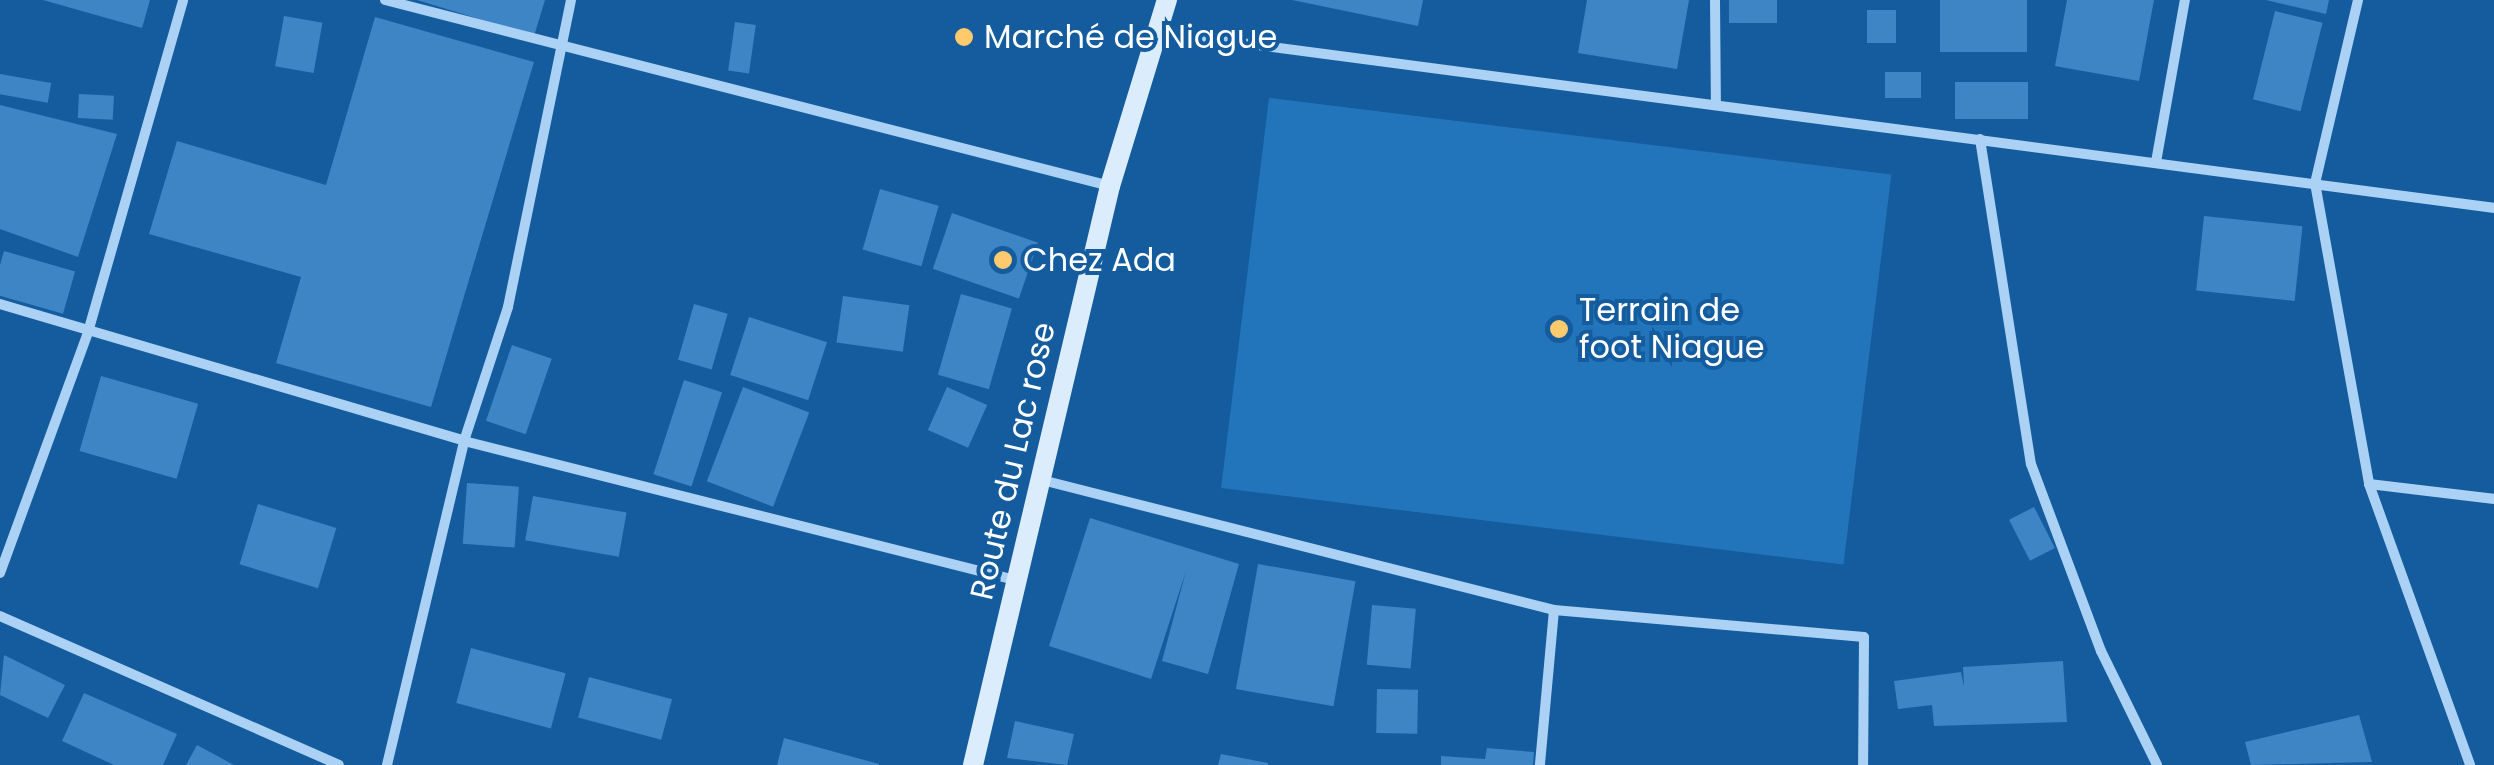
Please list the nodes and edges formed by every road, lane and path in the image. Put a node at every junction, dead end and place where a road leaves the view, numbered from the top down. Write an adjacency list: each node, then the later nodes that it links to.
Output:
1 (184, 0): 17 (street)
2 (385, 0): 9 (street)
3 (571, 0): 9 (street)
4 (1167, 0): 8 (main road, Route du Lac rose)
5 (1715, 0): 10 (street)
6 (2185, 0): 12 (street)
7 (2358, 0): 13 (street)
8 (1158, 32): 10 (street); 14 (main road, Route du Lac rose)
9 (558, 49): 14 (street); 18 (street)
10 (1716, 105): 11 (street)
11 (1980, 139): 12 (street); 31 (street)
12 (2156, 162): 13 (street)
13 (2315, 183): 15 (street); 20 (street)
14 (1110, 186): 19 (main road, Route du Lac rose)
15 (2494, 208)
16 (0, 304): 17 (street)
17 (88, 332): 18 (street); 22 (street)
18 (464, 441): 23 (street); 27 (street)
19 (1038, 479): 23 (main road, Route du Lac rose); 24 (street)
20 (2368, 484): 21 (street); 32 (street)
21 (2494, 498)
22 (0, 573)
23 (1015, 580): 28 (main road, Route du Lac rose)
24 (1554, 610): 29 (street); 30 (street)
25 (0, 616): 26 (street)
26 (339, 765)
27 (387, 765)
28 (973, 765)
29 (1540, 765)
30 (1862, 765)
31 (2157, 765)
32 (2470, 765)

